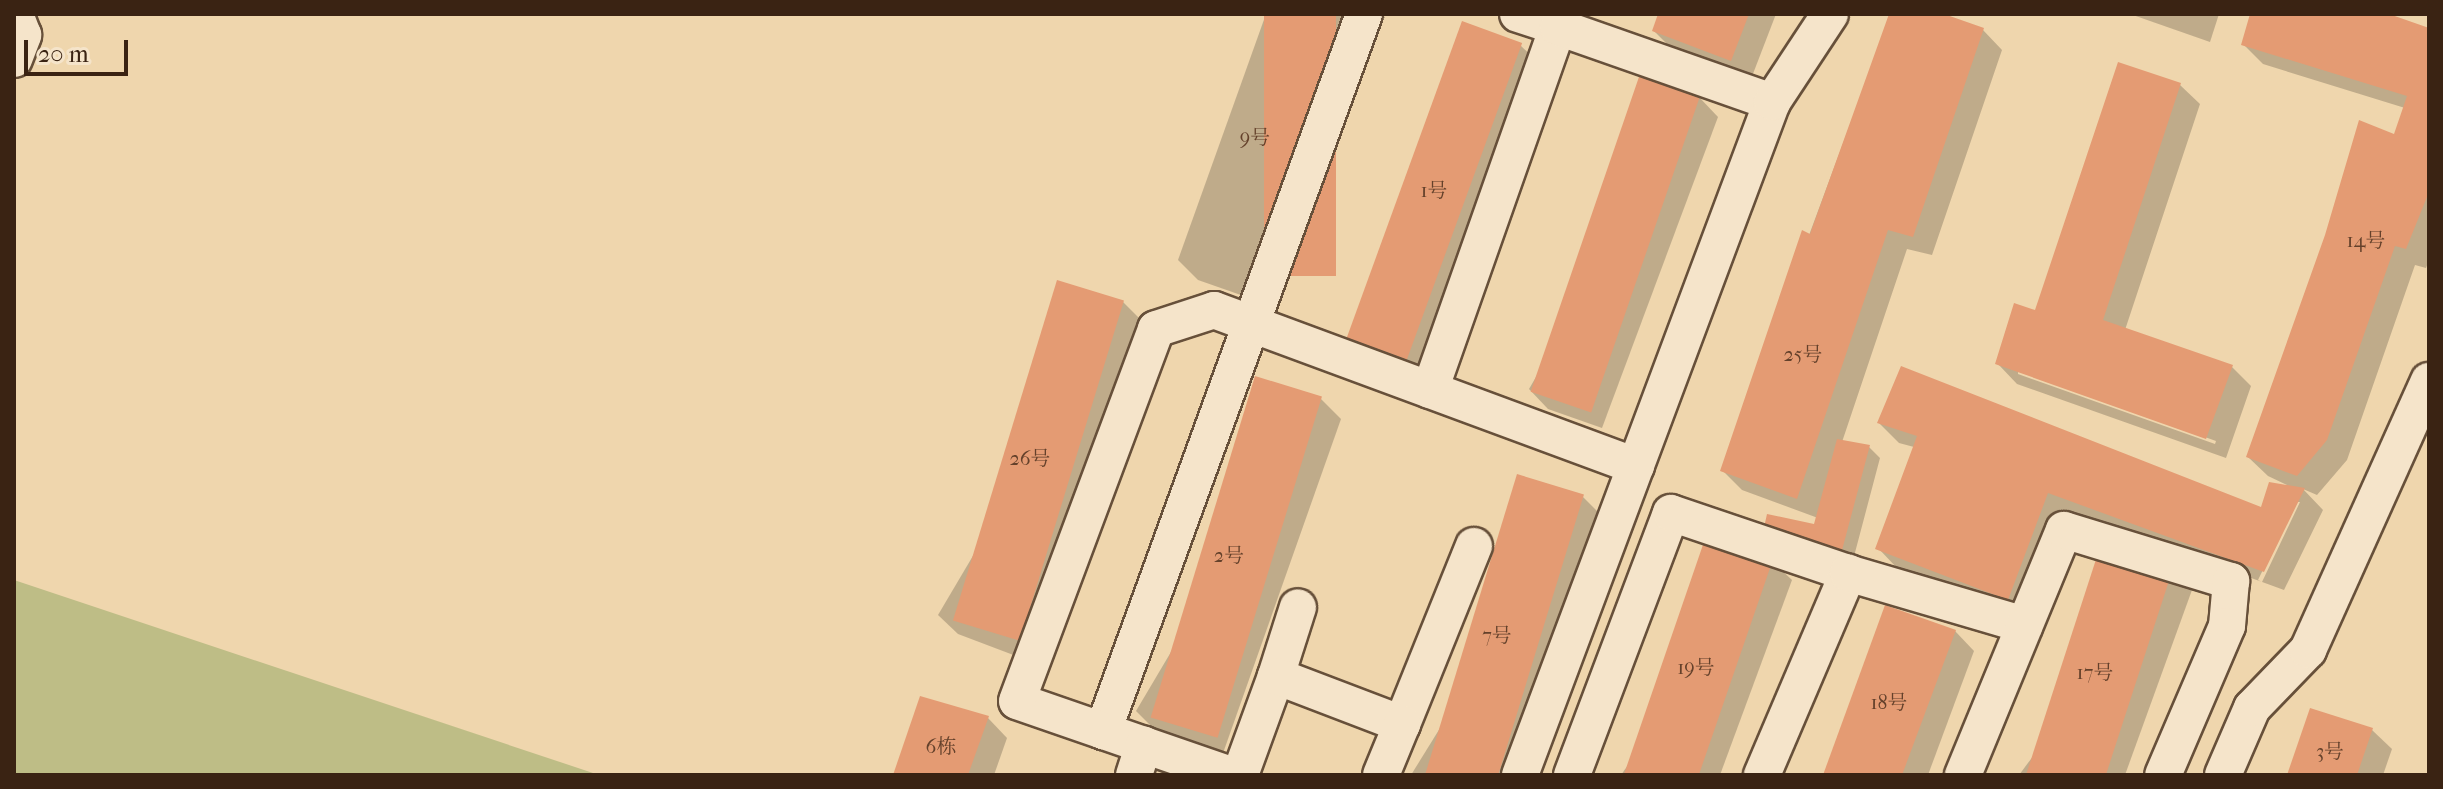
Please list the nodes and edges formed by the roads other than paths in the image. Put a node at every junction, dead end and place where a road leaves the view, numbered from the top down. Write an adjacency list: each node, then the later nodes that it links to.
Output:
1 (15, 14): 7 (street)
2 (1364, 14): 9 (street)
3 (1518, 14): 5 (street)
4 (1830, 14): 8 (street)
5 (1558, 27): 6 (street); 11 (street)
6 (1616, 29): 8 (street)
7 (14, 59)
8 (1772, 102): 12 (street)
9 (1249, 323): 11 (street); 19 (street); 19 (street)
10 (2429, 381): 29 (street)
11 (1430, 390): 12 (street)
12 (1636, 466): 24 (street)
13 (1474, 546): 18 (street)
14 (1848, 573): 16 (street); 25 (street); 26 (street)
15 (1298, 607): 17 (street)
16 (2025, 625): 27 (street); 28 (street)
17 (1276, 676): 18 (street); 22 (street)
18 (1402, 724): 23 (street)
19 (1103, 731): 20 (street)
20 (1139, 760): 21 (street)
21 (1231, 775)
22 (1240, 775)
23 (1381, 775)
24 (1520, 775)
25 (1572, 775)
26 (1762, 775)
27 (1963, 775)
28 (2163, 775)
29 (2223, 775)

